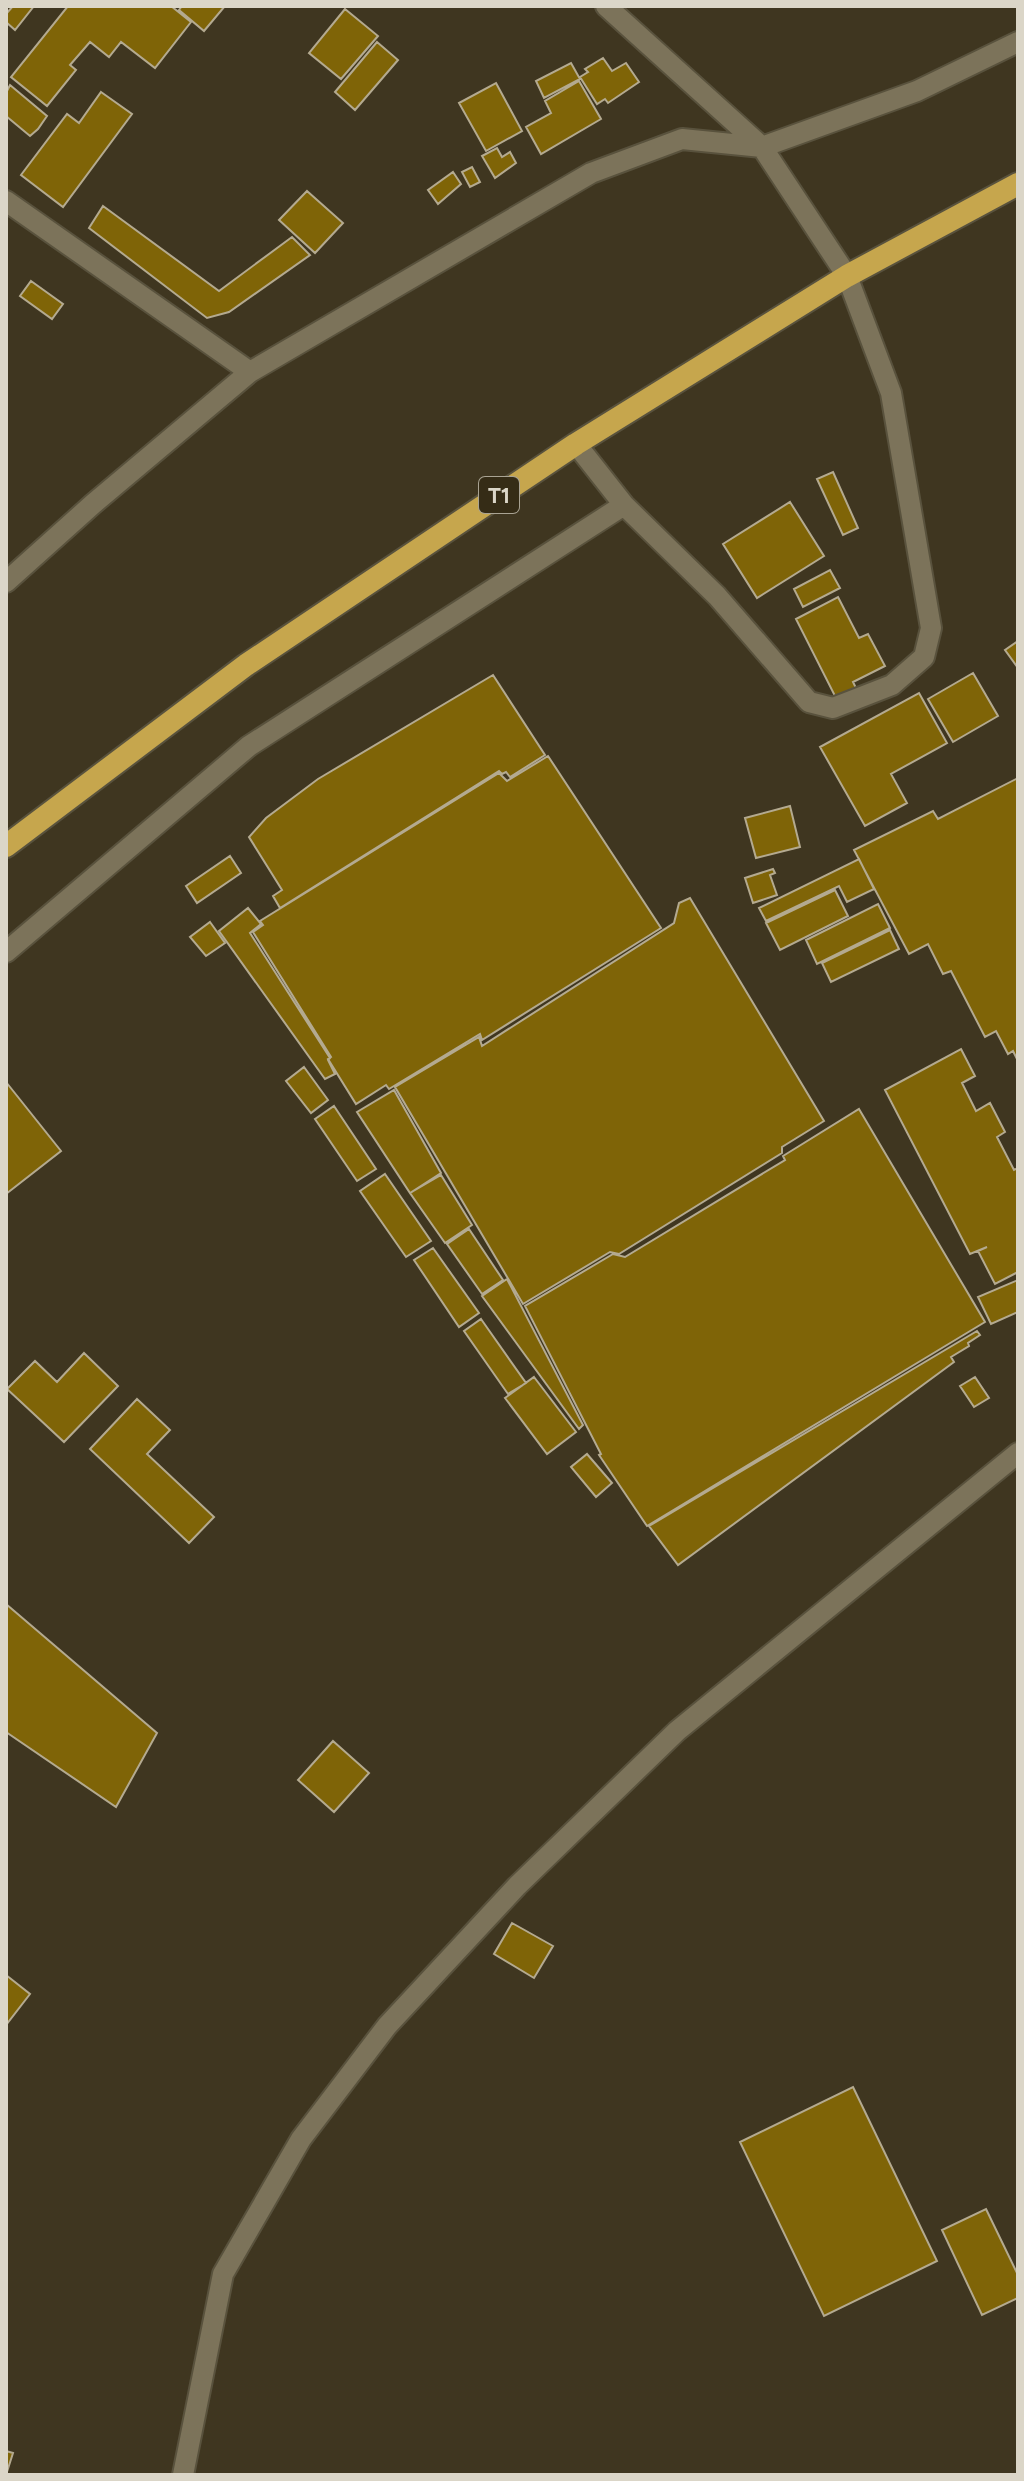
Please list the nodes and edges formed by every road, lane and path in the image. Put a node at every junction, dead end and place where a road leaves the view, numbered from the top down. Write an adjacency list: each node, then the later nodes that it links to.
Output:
1 (606, 6): 3 (street)
2 (1018, 42): 3 (street)
3 (762, 147): 6 (street); 7 (street)
4 (1018, 184): 6 (highway, T1)
5 (6, 201): 7 (street)
6 (847, 276): 8 (highway, T1); 9 (street)
7 (250, 372): 10 (street)
8 (576, 444): 9 (street); 11 (highway, T1)
9 (624, 505): 12 (street)
10 (6, 582)
11 (6, 846)
12 (6, 952)
13 (1018, 1453): 14 (street)
14 (183, 2475)

